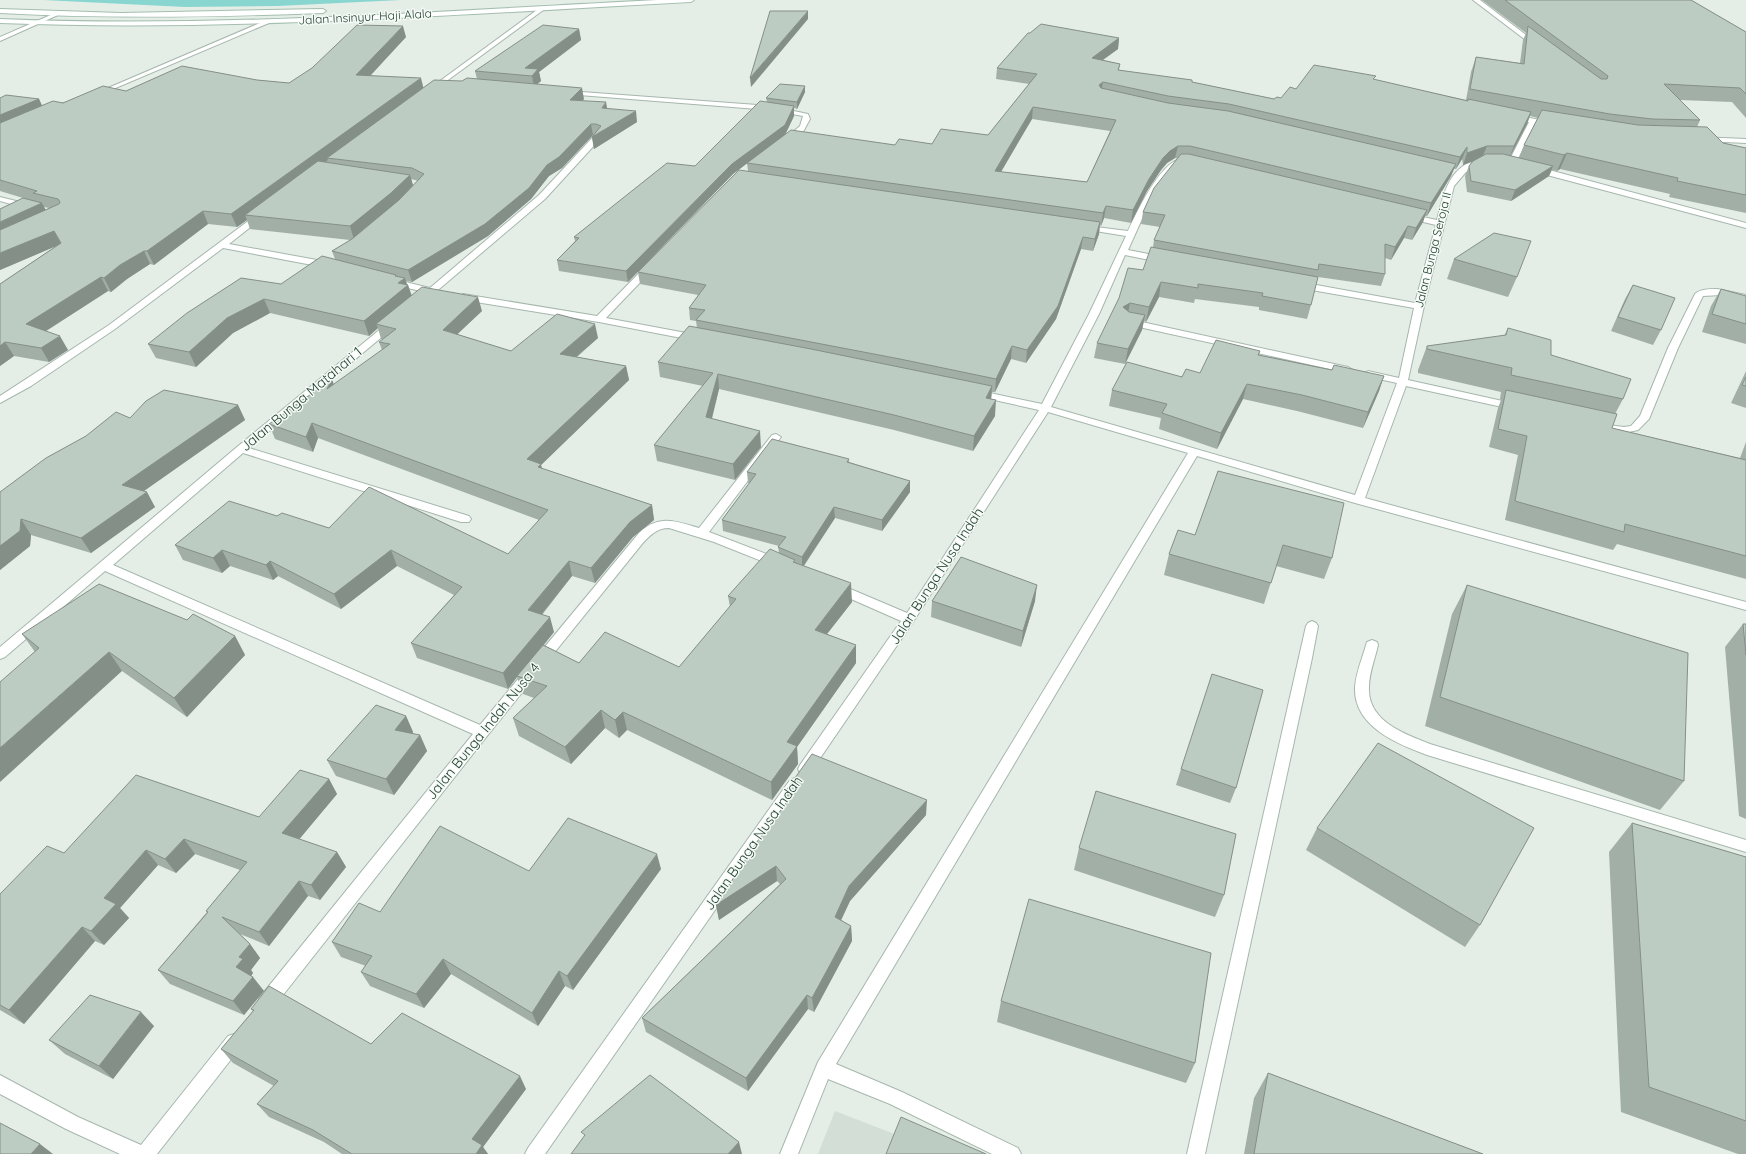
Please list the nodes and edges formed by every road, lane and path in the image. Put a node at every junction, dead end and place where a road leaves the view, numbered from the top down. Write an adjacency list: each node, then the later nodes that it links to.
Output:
1 (691, 0): 3 (street, Jalan Insinyur Haji Alala)
2 (1476, 0): 11 (street)
3 (543, 8): 8 (street, Jalan Insinyur Haji Alala); 12 (street)
4 (0, 11): 6 (street, Jalan Insinyur Haji Alala)
5 (332, 11): 6 (street, Jalan Insinyur Haji Alala)
6 (55, 14): 9 (street, Jalan Insinyur Haji Alala)
7 (0, 21): 9 (street, Jalan Insinyur Haji Alala)
8 (267, 22): 9 (street, Jalan Insinyur Haji Alala); 16 (street)
9 (39, 23): 10 (street)
10 (0, 39)
11 (1543, 51)
12 (442, 82): 13 (street); 15 (street)
13 (457, 84)
14 (558, 93): 23 (street)
15 (423, 96)
16 (87, 98)
17 (1504, 115): 18 (street)
18 (1533, 121): 19 (street); 32 (street)
19 (1560, 126)
20 (597, 138): 41 (street)
21 (1692, 139): 22 (street)
22 (1746, 141)
23 (779, 146)
24 (1488, 160): 30 (street, Jalan Bunga Seroja II)
25 (1195, 164): 33 (street, Jalan Bunga Nusa Indah)
26 (0, 198): 28 (street)
27 (271, 208): 34 (street)
28 (35, 209)
29 (1402, 214): 30 (street)
30 (1440, 223): 44 (street, Jalan Bunga Seroja II)
31 (1078, 226): 33 (street)
32 (1746, 226)
33 (1131, 234): 35 (street, Jalan Bunga Nusa Indah)
34 (222, 245): 38 (street); 51 (street)
35 (1122, 252): 37 (street); 52 (street, Jalan Bunga Nusa Indah)
36 (654, 262): 46 (street)
37 (1175, 262)
38 (332, 263)
39 (386, 280): 41 (street)
40 (1293, 284): 44 (street)
41 (431, 292): 43 (street); 46 (street)
42 (1746, 298): 54 (street)
43 (419, 302)
44 (1419, 306): 49 (street, Jalan Bunga Seroja II)
45 (401, 317): 56 (street, Jalan Bunga Matahari 1)
46 (599, 319): 48 (street)
47 (1127, 322): 49 (street)
48 (709, 341)
49 (1403, 381): 53 (street); 58 (street, Jalan Bunga Seroja II)
50 (968, 391): 52 (street)
51 (0, 400)
52 (1045, 408): 57 (street); 65 (street, Jalan Bunga Nusa Indah)
53 (1525, 409)
54 (1591, 424)
55 (776, 437): 60 (street)
56 (241, 449): 59 (street); 61 (street, Jalan Bunga Matahari 1)
57 (1195, 451): 58 (street); 73 (street)
58 (1359, 500): 64 (street)
59 (465, 519)
60 (701, 534): 62 (street, Jalan Bunga Indah Nusa 4); 69 (street, Jalan Bunga Indah Nusa 4)
61 (105, 566): 68 (street, Jalan Bunga Matahari 1); 69 (street)
62 (789, 568)
63 (824, 583): 65 (street)
64 (1746, 606)
65 (910, 619): 77 (street, Jalan Bunga Nusa Indah)
66 (1312, 626): 80 (street)
67 (1372, 645): 70 (street)
68 (0, 654)
69 (482, 732): 71 (street, Jalan Bunga Indah Nusa 4)
70 (1746, 846)
71 (259, 1011)
72 (244, 1030): 76 (street)
73 (824, 1068): 78 (street); 79 (street)
74 (0, 1084): 75 (street)
75 (142, 1154)
76 (145, 1154)
77 (534, 1154)
78 (789, 1154)
79 (1012, 1154)
80 (1196, 1154)

